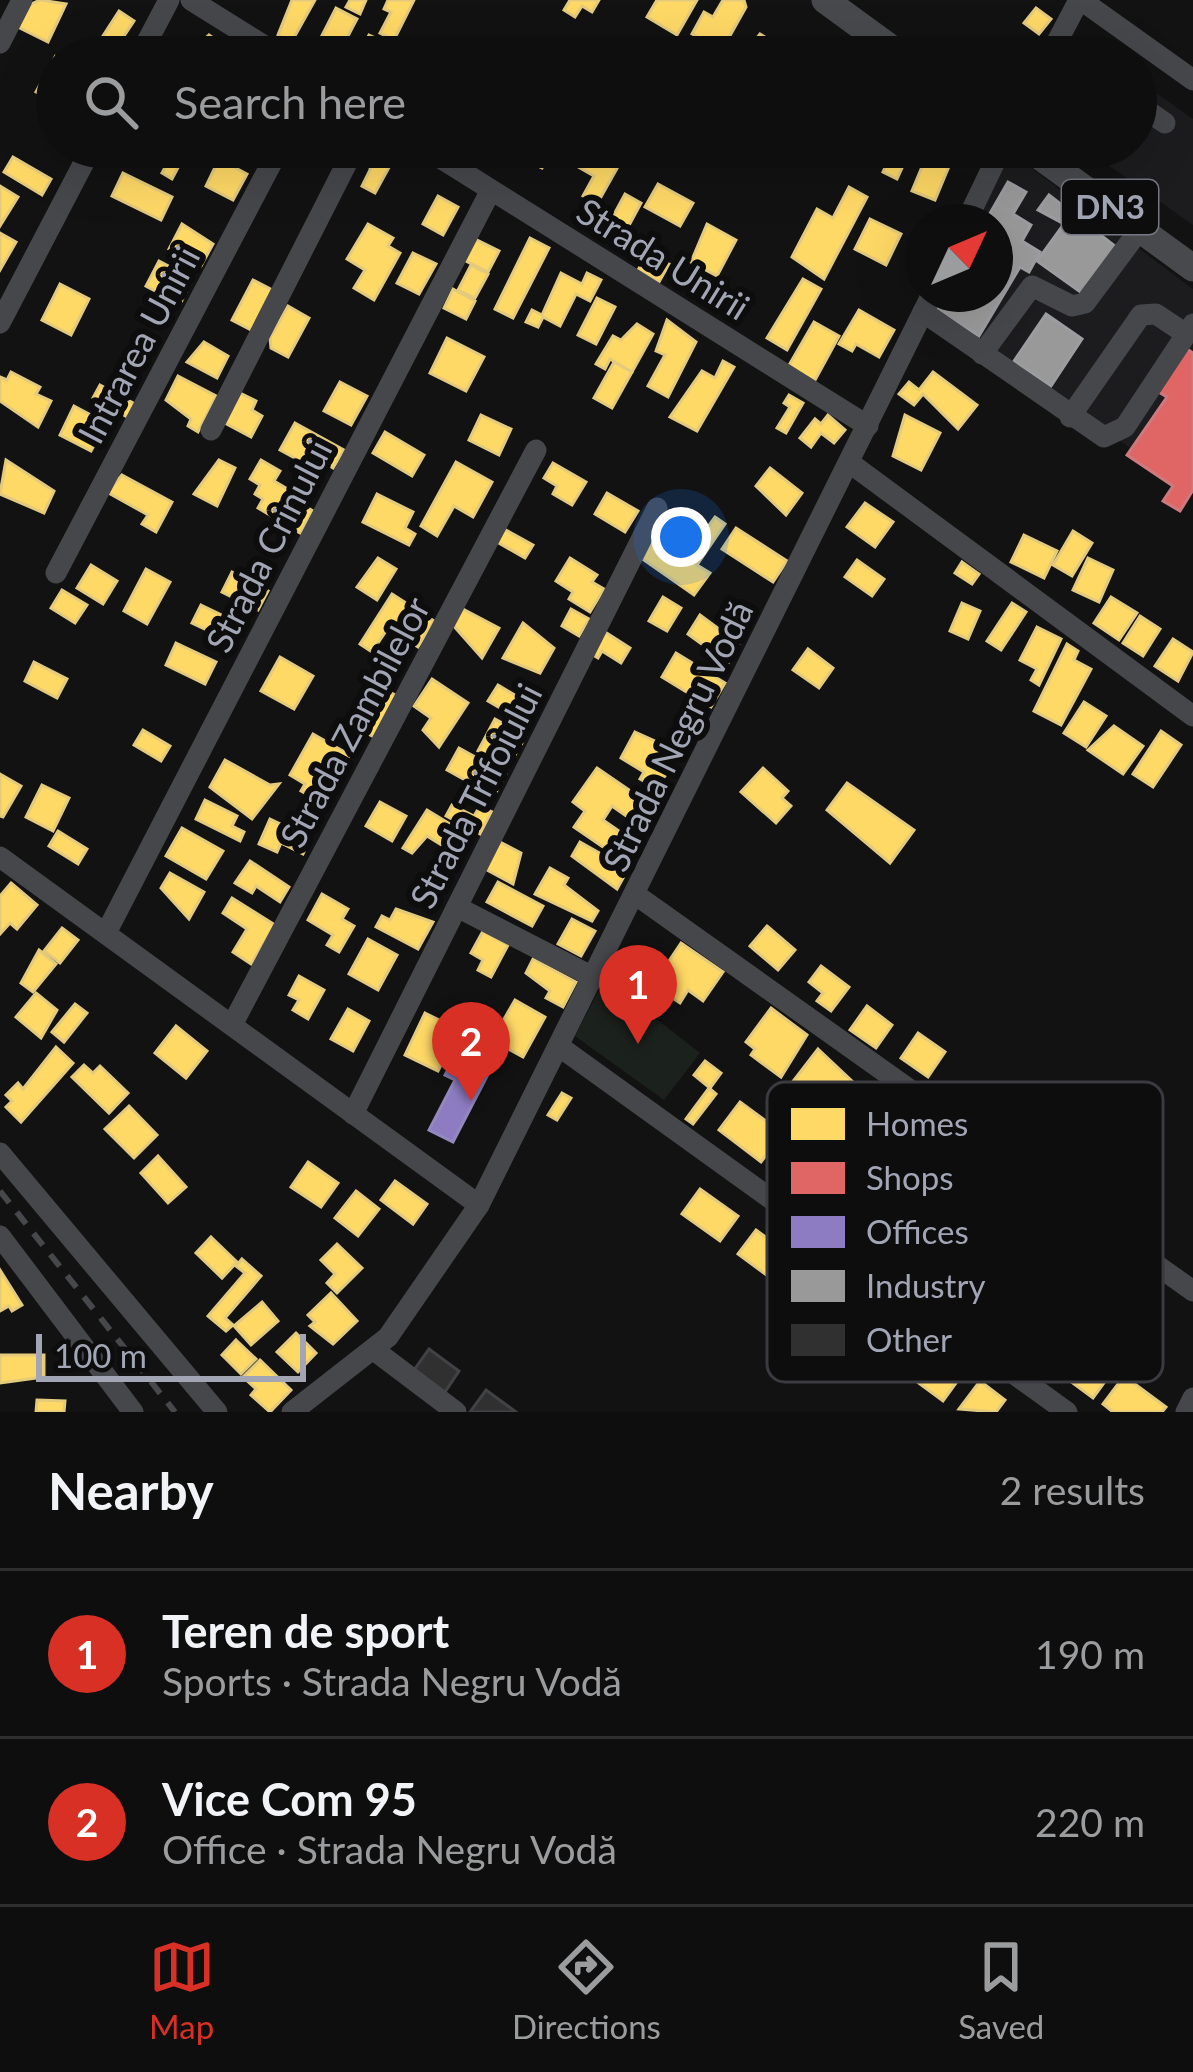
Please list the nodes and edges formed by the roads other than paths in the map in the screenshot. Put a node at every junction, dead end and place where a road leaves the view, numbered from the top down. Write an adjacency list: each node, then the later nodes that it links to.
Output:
1 (22, 0): 11 (street)
2 (169, 0): 6 (street)
3 (191, 0): 7 (street)
4 (825, 0): 8 (main road)
5 (1080, 0): 9 (street); 10 (street)
6 (150, 36)
7 (248, 36)
8 (874, 36)
9 (1066, 36)
10 (1131, 36)
11 (0, 43)
12 (1157, 55): 13 (street)
13 (1193, 80)
14 (1157, 117): 15 (street)
15 (1165, 123)
16 (81, 168): 28 (street)
17 (269, 168): 37 (street, Intrarea Unirii)
18 (344, 168): 33 (street)
19 (456, 168): 22 (street, Strada Unirii)
20 (993, 168): 23 (street)
21 (1057, 168): 24 (main road, DN3)
22 (490, 190): 32 (street, Strada Unirii); 42 (street, Strada Crinului)
23 (975, 204)
24 (1140, 229): 25 (main road, DN3); 30 (street)
25 (1193, 268)
26 (923, 312): 32 (street, Strada Negru Vodă)
27 (937, 312): 30 (street)
28 (0, 323)
29 (1190, 329): 31 (street); 31 (street)
30 (982, 354): 31 (street)
31 (1070, 417)
32 (868, 426): 35 (street, Strada Negru Vodă)
33 (211, 430)
34 (536, 450): 44 (street, Strada Zambilelor)
35 (850, 463): 38 (street); 40 (street, Strada Negru Vodă)
36 (657, 508): 41 (street, Strada Trifoiului)
37 (56, 573)
38 (1193, 716)
39 (0, 857): 42 (street)
40 (636, 895): 43 (street, Strada Negru Vodă); 46 (street)
41 (457, 907): 43 (street); 47 (street, Strada Trifoiului)
42 (106, 933): 44 (street)
43 (595, 978): 45 (street, Strada Negru Vodă)
44 (232, 1025): 47 (street)
45 (560, 1047): 49 (street); 50 (street, Strada Negru Vodă)
46 (899, 1082)
47 (353, 1114): 50 (street)
48 (0, 1153): 58 (street)
49 (767, 1196)
50 (479, 1205): 54 (street, Strada Negru Vodă)
51 (3, 1245): 57 (street)
52 (1163, 1270): 53 (street)
53 (1193, 1291)
54 (374, 1350): 59 (street, Strada Negru Vodă); 60 (street)
55 (1025, 1382): 61 (street)
56 (1193, 1398): 62 (street)
57 (133, 1412)
58 (217, 1412)
59 (292, 1412)
60 (456, 1412)
61 (1067, 1412)
62 (1186, 1412)

